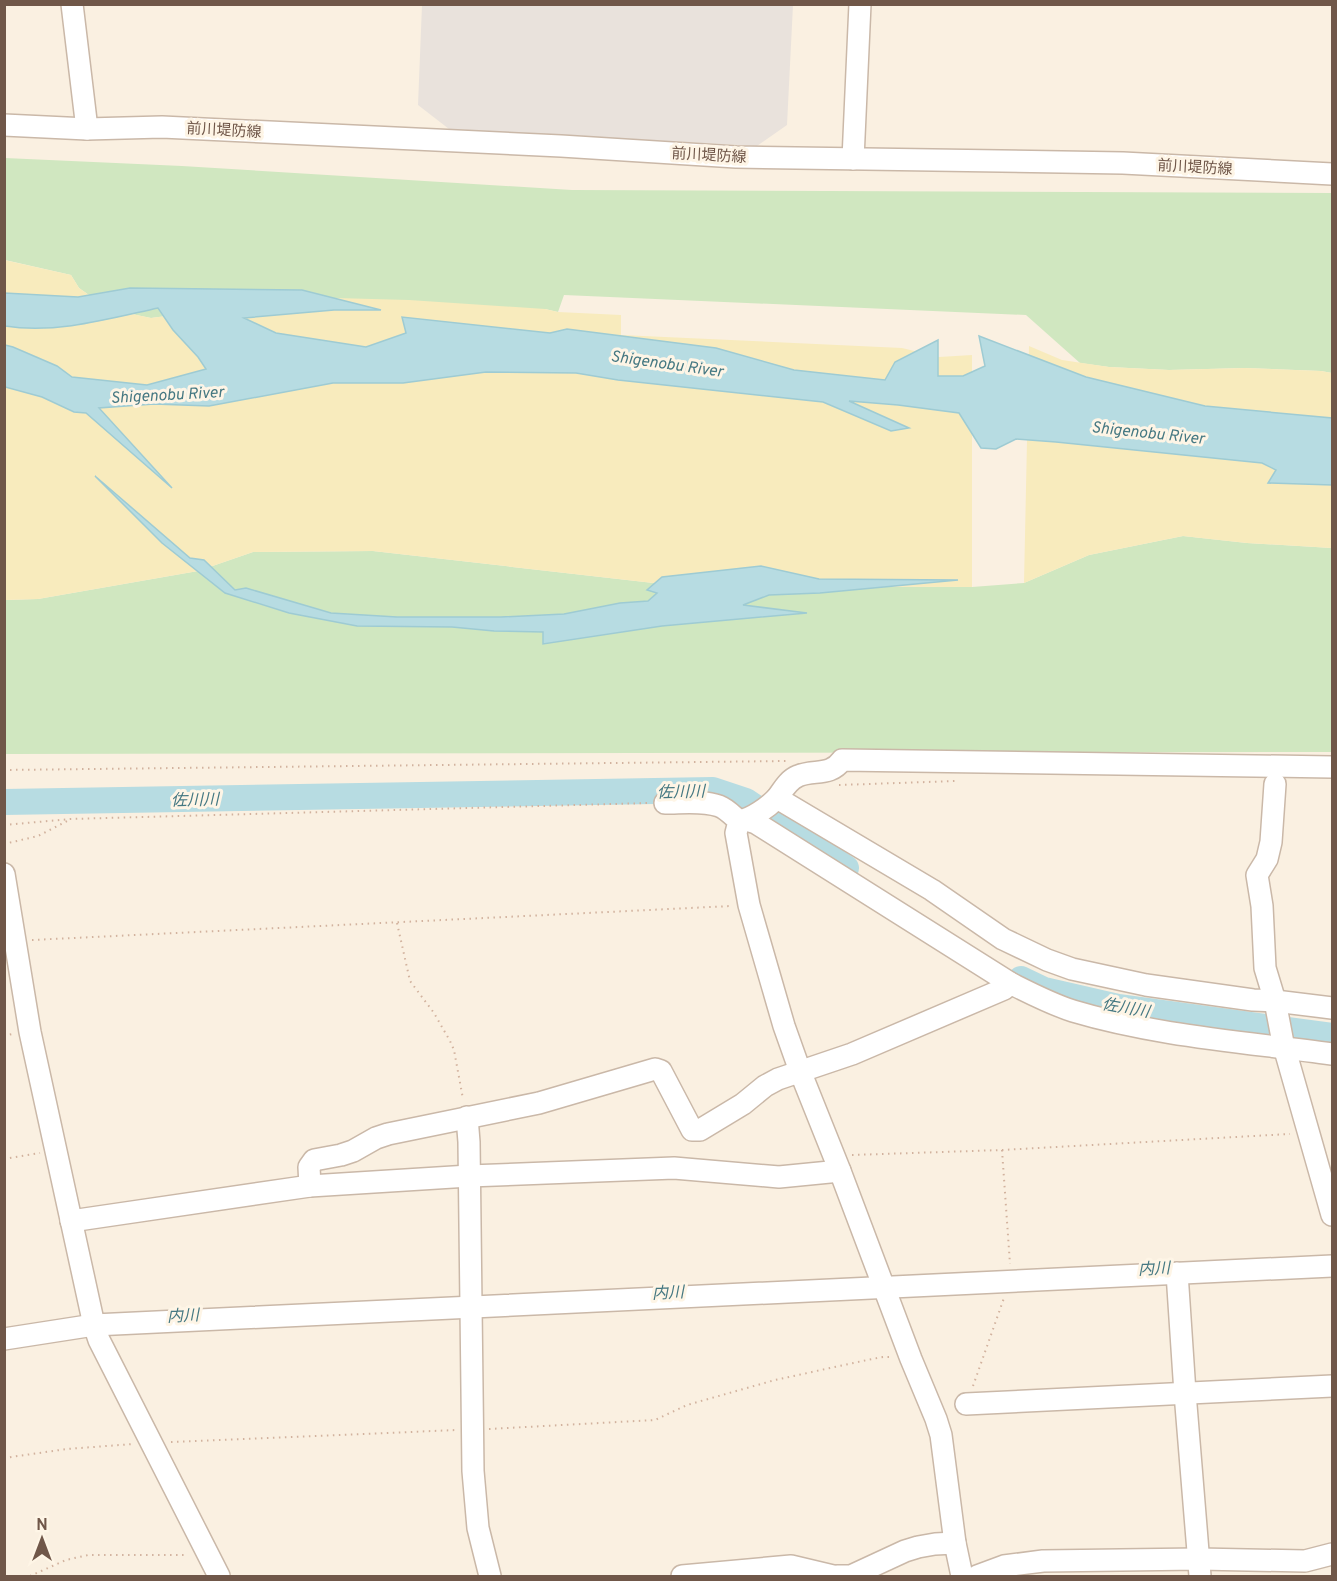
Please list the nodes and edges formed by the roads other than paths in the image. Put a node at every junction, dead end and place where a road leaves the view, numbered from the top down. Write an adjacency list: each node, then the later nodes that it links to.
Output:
1 (72, 4): 4 (street)
2 (861, 4): 5 (street)
3 (4, 124): 4 (street, 前川堤防線)
4 (87, 129): 5 (street, 前川堤防線)
5 (853, 159): 6 (street, 前川堤防線)
6 (1332, 174)
7 (1332, 767): 9 (street)
8 (1275, 784): 14 (street)
9 (775, 800): 11 (street); 14 (street)
10 (665, 803): 11 (street)
11 (745, 819): 13 (street); 18 (street)
12 (4, 874): 24 (street)
13 (1010, 983): 16 (street); 18 (street)
14 (1276, 1003): 15 (street); 16 (street)
15 (1332, 1008)
16 (1283, 1045): 17 (street); 23 (street)
17 (1332, 1053)
18 (800, 1071): 19 (street); 20 (street)
19 (467, 1117): 21 (street); 22 (street)
20 (837, 1164): 21 (street); 27 (street)
21 (469, 1176): 22 (street); 28 (street)
22 (310, 1186): 24 (street)
23 (1332, 1215)
24 (71, 1221): 29 (street)
25 (1332, 1266): 26 (street)
26 (1177, 1273): 27 (street); 32 (street)
27 (884, 1288): 28 (street); 34 (street)
28 (470, 1307): 29 (street); 38 (street)
29 (94, 1325): 30 (street); 37 (street)
30 (4, 1339)
31 (1332, 1386): 32 (street)
32 (1185, 1393): 33 (street); 36 (street)
33 (966, 1404)
34 (955, 1543): 40 (street); 41 (street)
35 (1332, 1554): 36 (street)
36 (1200, 1568): 42 (street)
37 (219, 1576)
38 (490, 1576)
39 (682, 1576): 40 (street)
40 (835, 1576)
41 (962, 1576)
42 (976, 1576)

